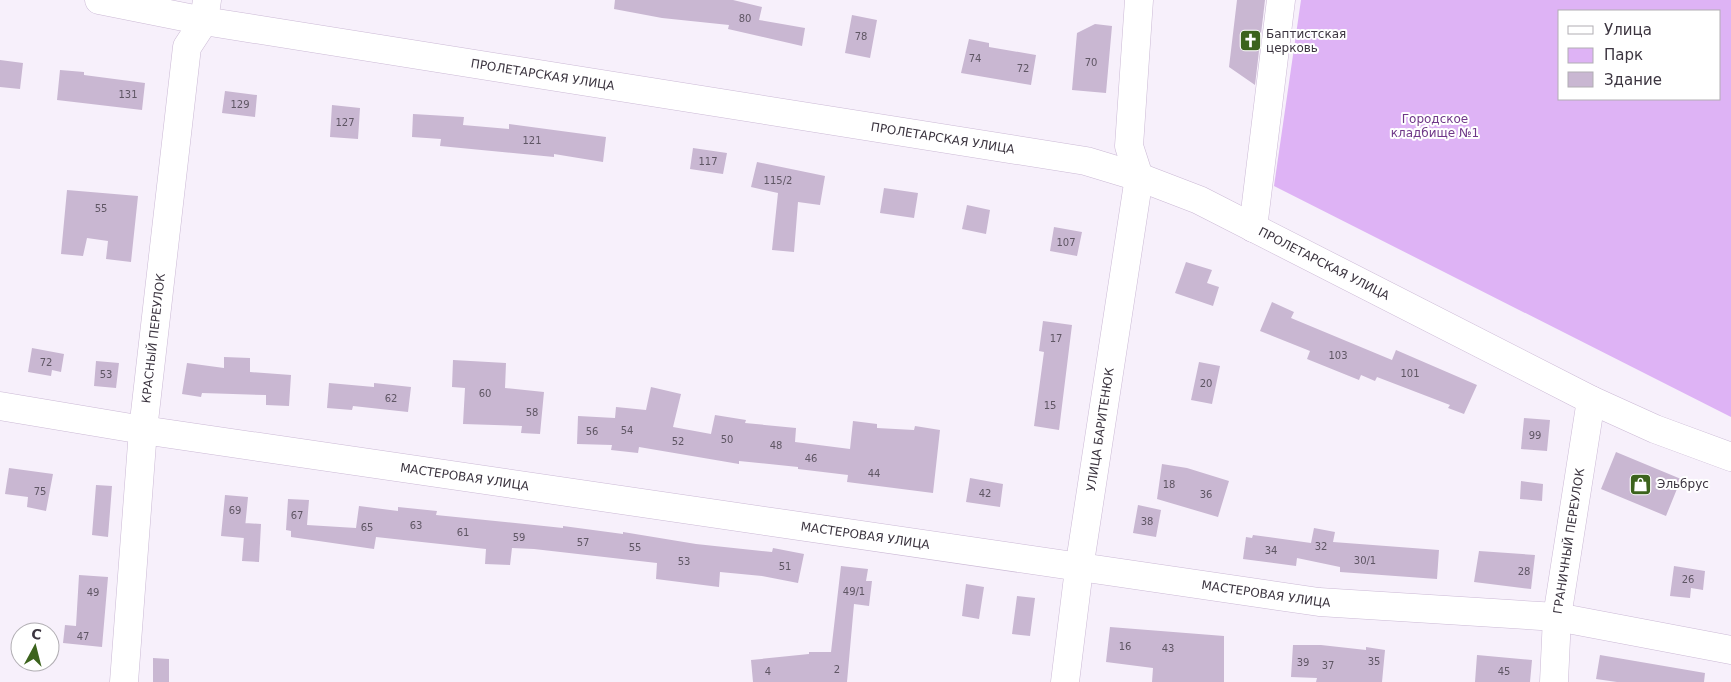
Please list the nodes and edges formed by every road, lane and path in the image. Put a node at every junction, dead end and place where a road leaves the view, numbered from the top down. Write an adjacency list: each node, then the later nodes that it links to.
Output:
1 (99, 0): 4 (street, ПРОЛЕТАРСКАЯ УЛИЦА)
2 (1138, 0): 5 (street)
3 (1281, 0): 6 (street)
4 (206, 11): 5 (street, ПРОЛЕТАРСКАЯ УЛИЦА); 9 (street, КРАСНЫЙ ПЕРЕУЛОК)
5 (1139, 177): 6 (street, ПРОЛЕТАРСКАЯ УЛИЦА); 11 (street, УЛИЦА БАРИТЕНЮК)
6 (1253, 228): 7 (street, ПРОЛЕТАРСКАЯ УЛИЦА)
7 (1591, 400): 10 (street, ПРОЛЕТАРСКАЯ УЛИЦА); 12 (street, ГРАНИЧНЫЙ ПЕРЕУЛОК)
8 (0, 406): 9 (street, МАСТЕРОВАЯ УЛИЦА)
9 (142, 430): 11 (street, МАСТЕРОВАЯ УЛИЦА); 14 (street, КРАСНЫЙ ПЕРЕУЛОК)
10 (1731, 456)
11 (1079, 568): 12 (street, МАСТЕРОВАЯ УЛИЦА); 15 (street, УЛИЦА БАРИТЕНЮК)
12 (1556, 617): 13 (street, МАСТЕРОВАЯ УЛИЦА); 16 (street, ГРАНИЧНЫЙ ПЕРЕУЛОК)
13 (1731, 650)
14 (124, 682)
15 (1065, 682)
16 (1554, 682)

